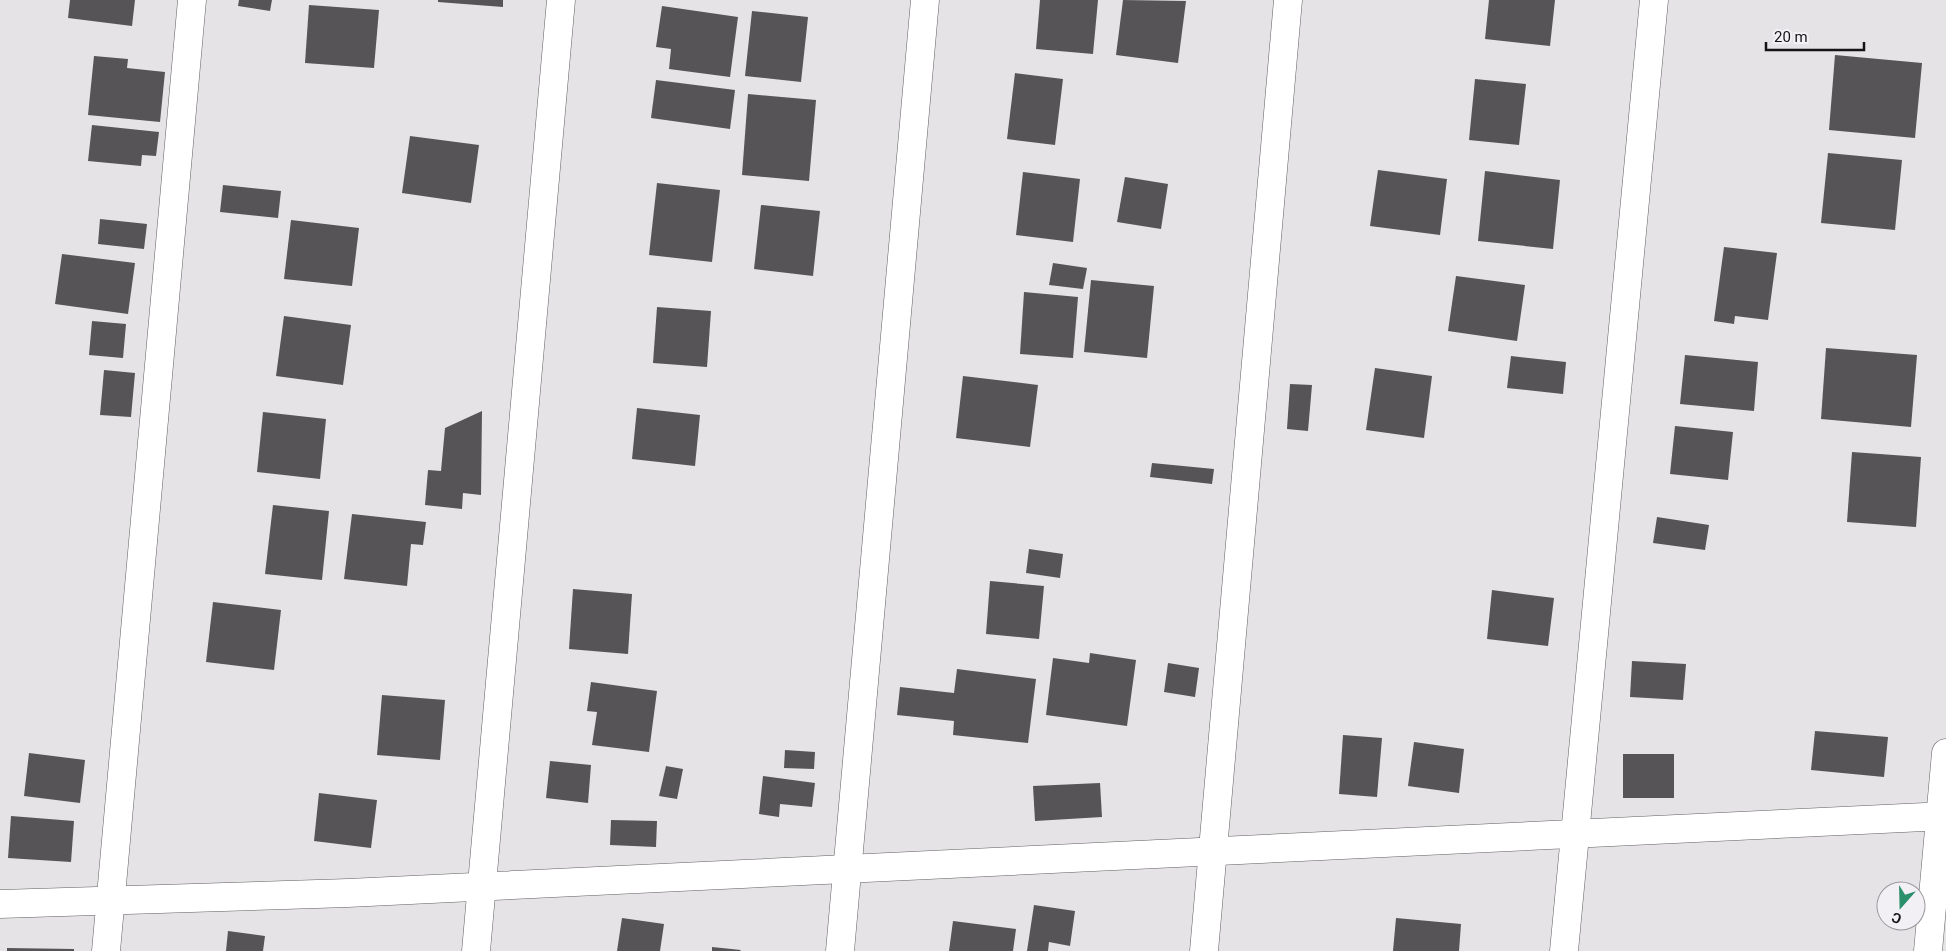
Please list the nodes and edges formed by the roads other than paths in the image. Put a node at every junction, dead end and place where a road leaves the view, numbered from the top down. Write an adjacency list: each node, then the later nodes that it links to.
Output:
1 (192, 0): 12 (street)
2 (561, 0): 11 (street)
3 (926, 0): 10 (street)
4 (1288, 0): 9 (street)
5 (1654, 0): 8 (street)
6 (1946, 753): 7 (street)
7 (1943, 816): 8 (street); 19 (street)
8 (1574, 834): 9 (street); 18 (street)
9 (1214, 851): 10 (street); 17 (street)
10 (846, 869): 11 (street); 16 (street)
11 (482, 886): 12 (street); 15 (street)
12 (111, 901): 13 (street); 14 (street)
13 (0, 904)
14 (106, 951)
15 (476, 951)
16 (840, 951)
17 (1204, 951)
18 (1564, 951)
19 (1928, 951)

